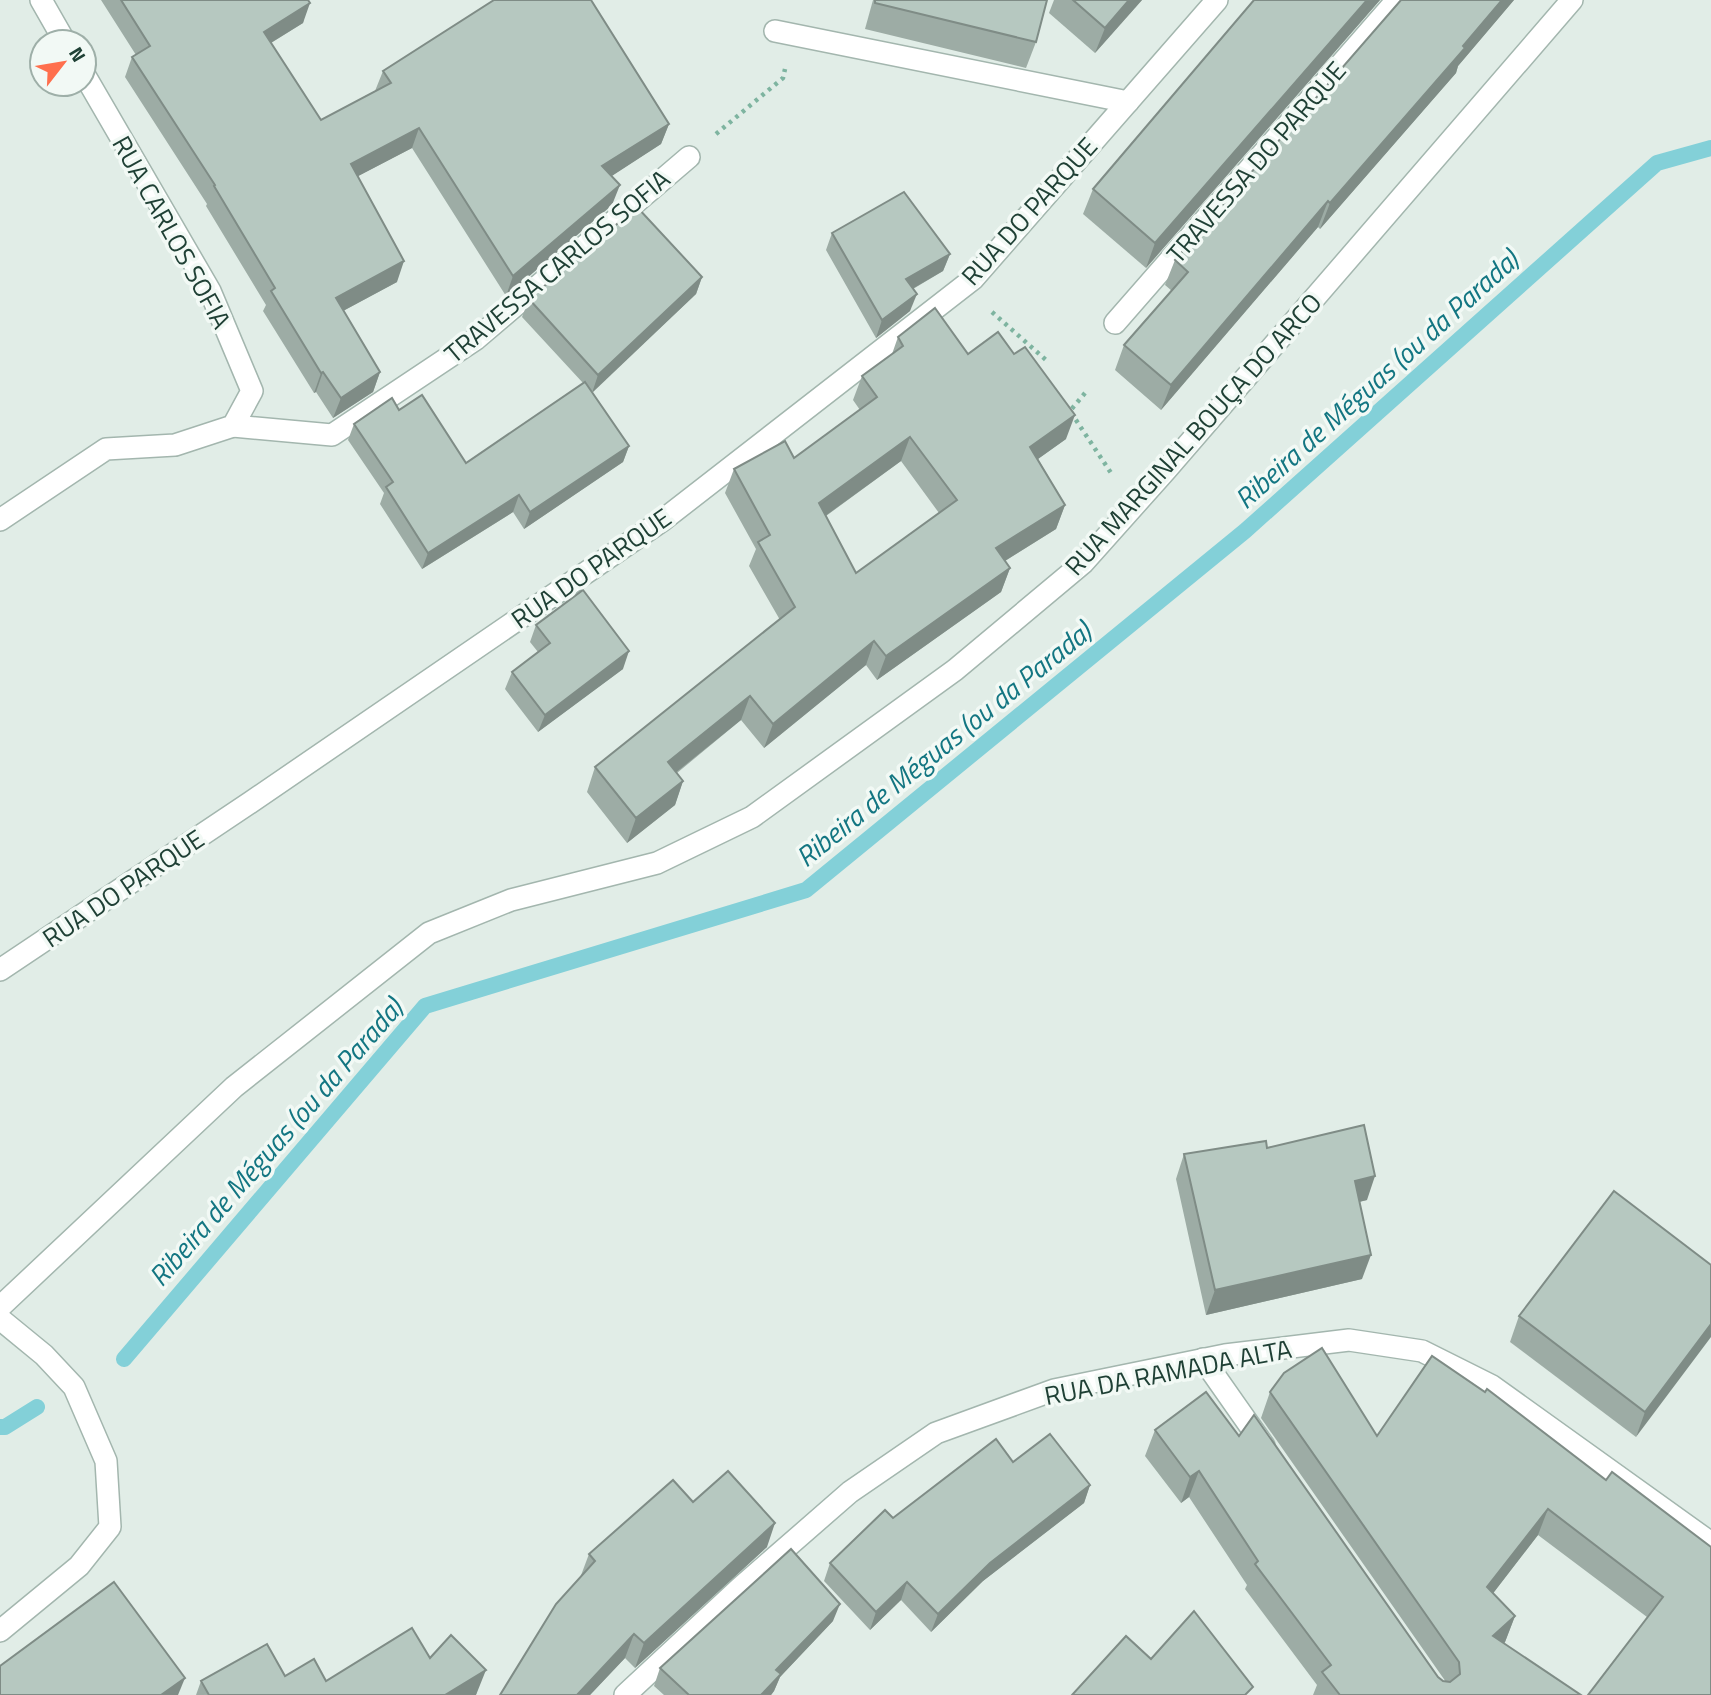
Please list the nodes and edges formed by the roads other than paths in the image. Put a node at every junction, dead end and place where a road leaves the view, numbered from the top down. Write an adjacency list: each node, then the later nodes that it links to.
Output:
1 (41, 0): 5 (street)
2 (1217, 0): 8 (street, RUA DO PARQUE)
3 (1397, 0): 10 (street, TRAVESSA DO PARQUE)
4 (1572, 0): 14 (street, RUA MARGINAL BOUÇA DO ARCO)
5 (57, 28)
6 (784, 32): 8 (street, RUA DO PARQUE)
7 (98, 98): 11 (street, RUA CARLOS SOFIA)
8 (1128, 102): 13 (street, RUA DO PARQUE)
9 (689, 157): 11 (street, TRAVESSA CARLOS SOFIA)
10 (1115, 323)
11 (233, 426): 12 (street)
12 (0, 520)
13 (0, 970)
14 (0, 1307)
15 (0, 1319): 19 (street)
16 (1203, 1359): 17 (street); 18 (street, RUA DA RAMADA ALTA); 20 (street, RUA DA RAMADA ALTA)
17 (1274, 1460)
18 (1711, 1543)
19 (0, 1631)
20 (625, 1695)

